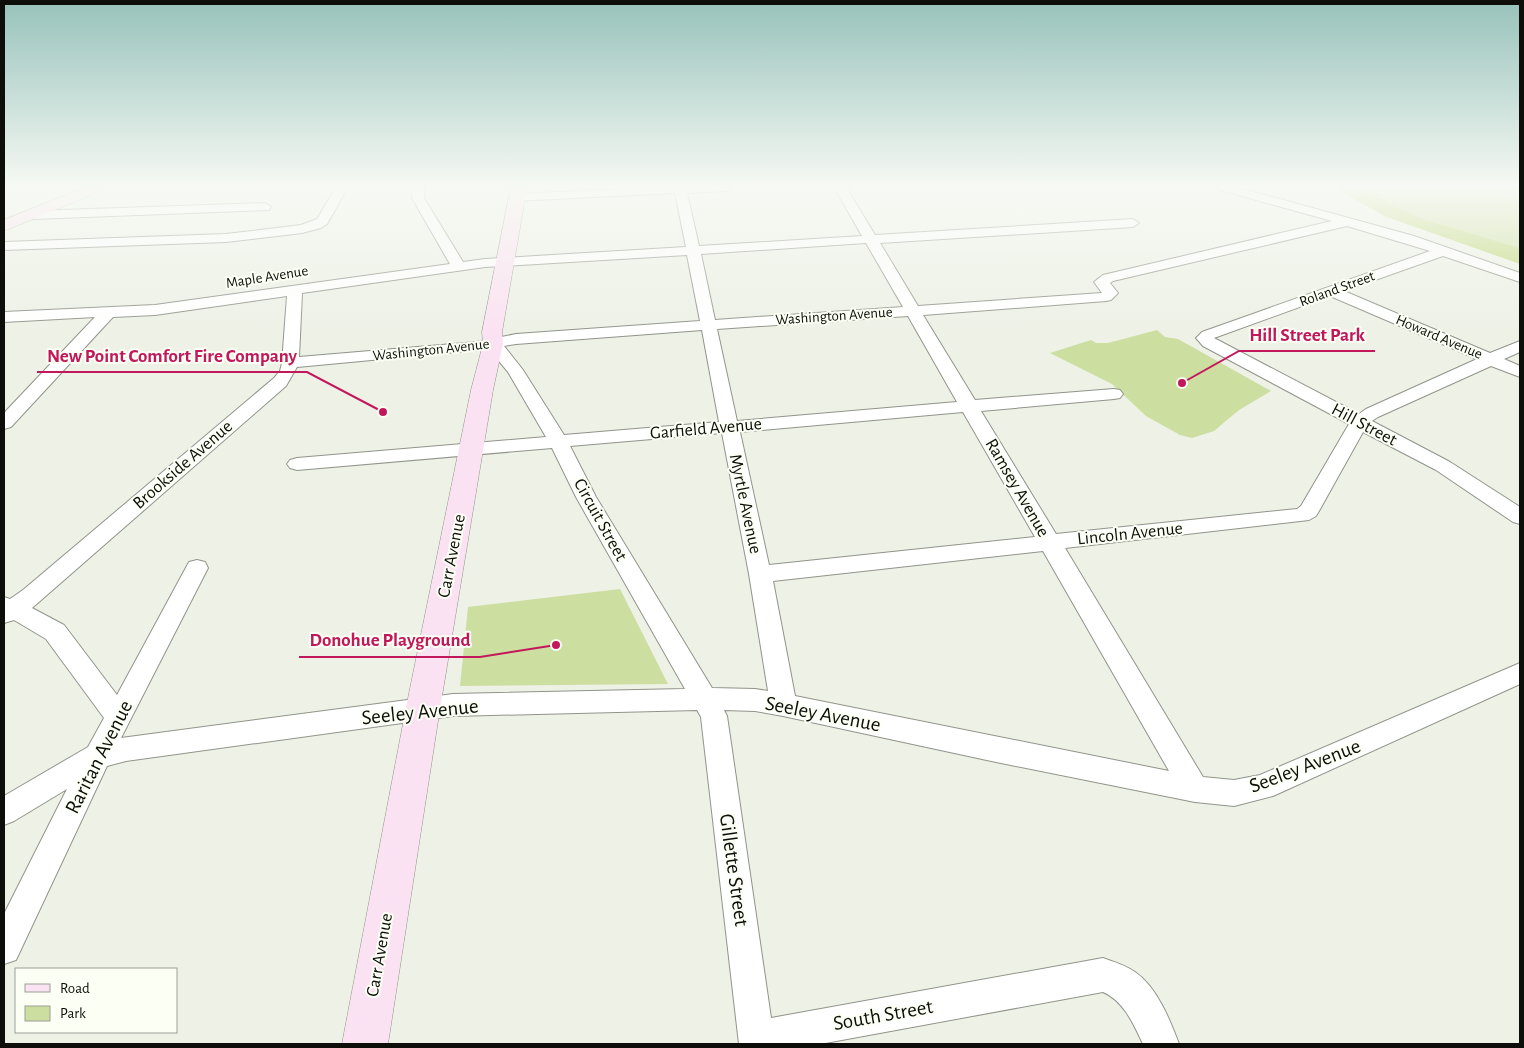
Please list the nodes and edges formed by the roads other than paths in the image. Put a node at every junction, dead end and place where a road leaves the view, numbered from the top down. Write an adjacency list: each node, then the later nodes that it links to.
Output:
1 (244, 236): 10 (street)
2 (440, 236): 14 (street)
3 (510, 236): 13 (street, Carr Avenue)
4 (690, 236): 11 (street, Myrtle Avenue)
5 (869, 236): 9 (street, Ramsey Avenue)
6 (934, 236): 9 (street, Maple Avenue)
7 (1287, 236): 18 (street, Washington Avenue)
8 (1393, 236): 12 (street)
9 (871, 240): 11 (street, Maple Avenue); 18 (street, Ramsey Avenue)
10 (4, 246)
11 (693, 251): 13 (street, Maple Avenue); 21 (street, Myrtle Avenue)
12 (1443, 251): 15 (street); 17 (street, Roland Street)
13 (506, 262): 14 (street, Maple Avenue); 23 (street, Carr Avenue)
14 (458, 266): 16 (street, Maple Avenue)
15 (1520, 278)
16 (295, 290): 19 (street, Maple Avenue); 26 (street, Brookside Avenue)
17 (1330, 291): 22 (street, Roland Street); 25 (street, Howard Avenue)
18 (913, 310): 21 (street, Washington Avenue); 29 (street, Ramsey Avenue)
19 (108, 313): 20 (street, Maple Avenue); 30 (street)
20 (4, 317)
21 (708, 325): 23 (street, Washington Avenue); 32 (street, Myrtle Avenue)
22 (1204, 338): 31 (street, Hill Street)
23 (493, 344): 26 (street, Washington Avenue); 33 (street, Circuit Street); 34 (street, Carr Avenue)
24 (1520, 346): 25 (street)
25 (1491, 359): 27 (street, Howard Avenue); 31 (street)
26 (290, 363): 40 (street, Brookside Avenue)
27 (1520, 372)
28 (1114, 394): 29 (street, Garfield Avenue)
29 (968, 406): 32 (street, Garfield Avenue); 37 (street, Ramsey Avenue)
30 (4, 423)
31 (1359, 423): 36 (street, Hill Street); 37 (street, Lincoln Avenue)
32 (729, 427): 33 (street, Garfield Avenue); 39 (street, Myrtle Avenue)
33 (558, 441): 34 (street, Garfield Avenue); 42 (street, Circuit Street)
34 (472, 449): 35 (street, Garfield Avenue); 44 (street, Carr Avenue)
35 (297, 464)
36 (1520, 516)
37 (1048, 542): 39 (street, Lincoln Avenue); 47 (street, Ramsey Avenue)
38 (197, 568): 45 (street, Raritan Avenue)
39 (760, 574): 43 (street, Myrtle Avenue)
40 (6, 610): 45 (street)
41 (1520, 673): 47 (street, Seeley Avenue)
42 (702, 699): 43 (street, Seeley Avenue); 44 (street, Seeley Avenue); 50 (street, Gillette Street)
43 (783, 705): 47 (street, Seeley Avenue)
44 (423, 708): 46 (street, Seeley Avenue); 51 (street, Carr Avenue)
45 (118, 716): 46 (street, Raritan Avenue)
46 (98, 756): 48 (street, Seeley Avenue); 49 (street, Raritan Avenue)
47 (1195, 789)
48 (4, 811)
49 (4, 948)
50 (757, 1041): 52 (street, South Street)
51 (365, 1044)
52 (1161, 1044)

